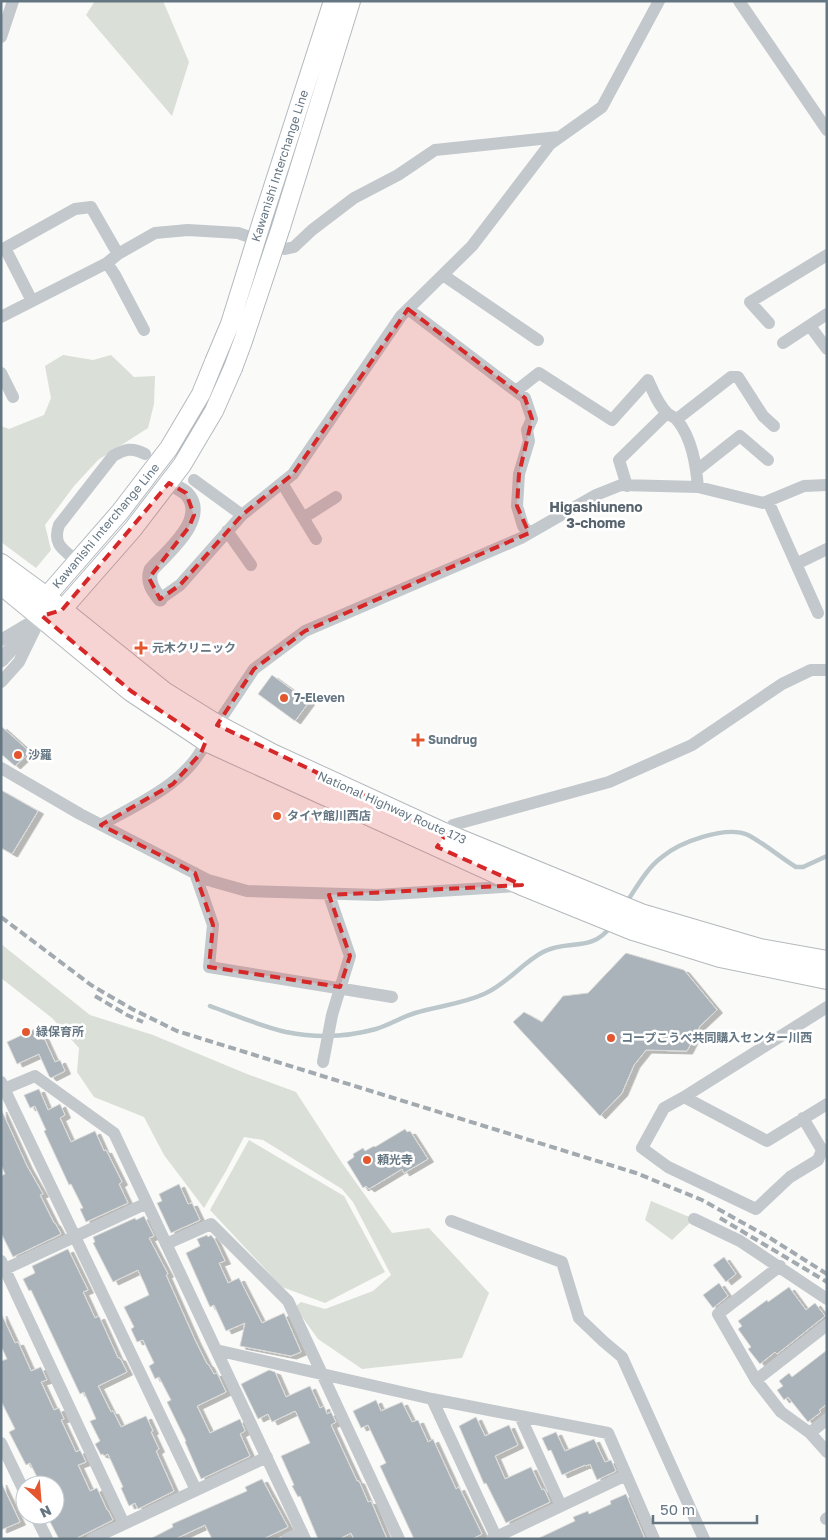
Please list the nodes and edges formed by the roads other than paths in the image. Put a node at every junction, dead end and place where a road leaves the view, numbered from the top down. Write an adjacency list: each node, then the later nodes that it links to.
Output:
1 (13, 1): 6 (street)
2 (333, 1): 45 (main road, Kawanishi Interchange Line, bridge)
3 (351, 1): 32 (main road, Kawanishi Interchange Line, bridge)
4 (660, 1): 8 (street)
5 (739, 1): 7 (street)
6 (1, 37)
7 (827, 130)
8 (561, 136): 9 (street); 12 (street)
9 (118, 254): 11 (street); 13 (street)
10 (827, 254): 17 (street)
11 (107, 263): 13 (street); 19 (street)
12 (443, 275): 14 (street); 20 (street)
13 (32, 301): 16 (street)
14 (408, 309): 24 (street); 33 (street)
15 (827, 314): 18 (street)
16 (1, 317)
17 (769, 323)
18 (810, 326): 21 (street); 22 (street)
19 (144, 330)
20 (538, 340)
21 (783, 343)
22 (827, 349)
23 (1, 373): 25 (street)
24 (516, 391): 26 (street); 42 (street)
25 (13, 397)
26 (672, 416): 27 (street); 30 (street); 35 (street)
27 (774, 426)
28 (145, 454): 45 (street)
29 (768, 460): 30 (street)
30 (697, 470): 36 (street)
31 (194, 480): 39 (street)
32 (169, 483): 50 (street); 52 (main road, Kawanishi Interchange Line)
33 (282, 483): 39 (street); 40 (street)
34 (827, 485): 38 (street)
35 (627, 486): 36 (street); 42 (street)
36 (698, 487): 38 (street)
37 (336, 497): 40 (street)
38 (768, 501): 47 (street)
39 (242, 516): 41 (street)
40 (304, 518): 43 (street)
41 (227, 532): 48 (street); 50 (street)
42 (529, 534): 58 (street)
43 (316, 539)
44 (826, 546): 47 (street)
45 (77, 561): 51 (main road, Kawanishi Interchange Line)
46 (1, 564): 51 (highway, National Highway Route 173)
47 (796, 564): 53 (street)
48 (251, 565)
49 (1, 584): 51 (highway, National Highway Route 173)
50 (160, 600)
51 (44, 607): 52 (highway, National Highway Route 173); 54 (street); 55 (street); 57 (street); 58 (highway, National Highway Route 173)
52 (62, 610): 58 (highway, National Highway Route 173)
53 (818, 613)
54 (1, 640)
55 (1, 660)
56 (827, 670): 61 (street)
57 (1, 682)
58 (212, 733): 60 (street); 61 (highway, National Highway Route 173)
59 (1, 768): 60 (street)
60 (101, 825): 62 (street)
61 (442, 840): 63 (highway, National Highway Route 173); 65 (highway, National Highway Route 173)
62 (195, 873): 64 (street); 67 (street)
63 (522, 885): 64 (street); 66 (highway, National Highway Route 173)
64 (328, 895): 67 (street)
65 (827, 961)
66 (827, 979)
67 (340, 987): 68 (street); 70 (street)
68 (392, 997)
69 (827, 1007): 72 (street)
70 (323, 1062)
71 (3, 1086): 75 (street); 78 (street)
72 (684, 1097): 74 (street); 74 (street)
73 (827, 1104): 74 (street)
74 (803, 1118)
75 (147, 1203): 78 (street); 79 (street)
76 (694, 1219): 80 (street)
77 (451, 1221): 107 (street)
78 (75, 1237): 81 (street); 96 (street)
79 (166, 1244): 84 (street); 85 (street)
80 (780, 1266): 82 (street); 86 (street)
81 (3, 1267): 98 (street)
82 (827, 1298)
83 (827, 1325): 86 (street)
84 (216, 1350): 85 (street); 93 (street)
85 (321, 1374): 87 (street); 105 (street)
86 (756, 1380): 90 (street)
87 (432, 1399): 88 (street); 101 (street)
88 (520, 1416): 95 (street); 97 (street)
89 (827, 1419): 90 (street)
90 (810, 1433): 92 (street)
91 (1, 1443): 94 (street)
92 (827, 1452)
93 (267, 1457): 96 (street); 100 (street)
94 (16, 1475)
95 (626, 1475): 97 (street); 106 (street)
96 (196, 1490): 98 (street)
97 (561, 1506): 101 (street)
98 (124, 1524): 103 (street)
99 (40, 1525): 102 (street)
100 (304, 1535): 104 (street)
101 (495, 1538)
102 (47, 1539)
103 (92, 1539)
104 (287, 1539)
105 (399, 1539)
106 (654, 1539)
107 (704, 1539)

